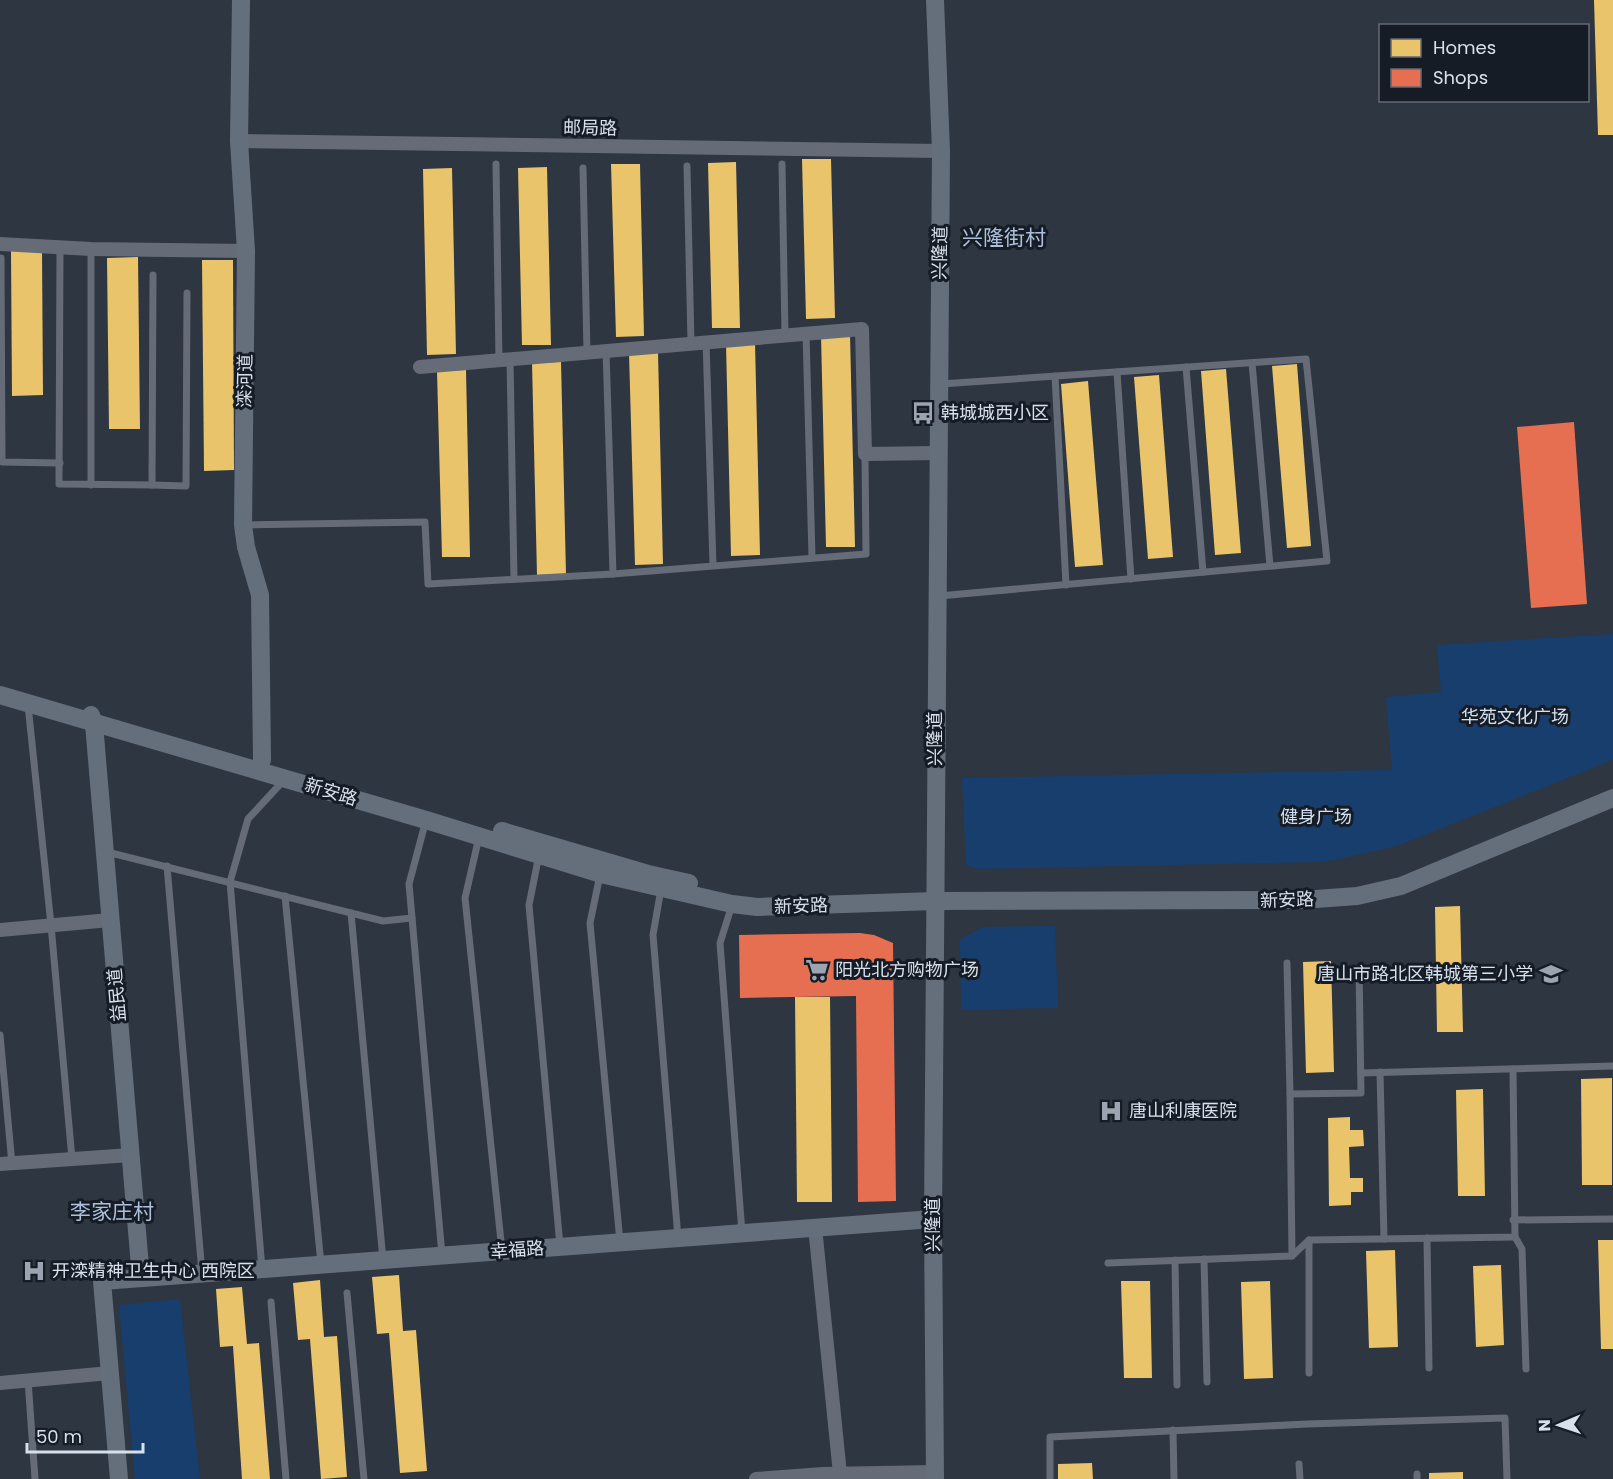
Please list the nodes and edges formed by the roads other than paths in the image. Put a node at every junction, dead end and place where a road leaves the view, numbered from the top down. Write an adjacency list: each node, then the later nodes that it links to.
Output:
1 (241, 0): 3 (main road, 滦河道)
2 (935, 0): 4 (main road, 兴隆道)
3 (239, 141): 4 (street, 邮局路); 12 (main road, 滦河道)
4 (941, 151): 27 (main road, 兴隆道)
5 (496, 164): 21 (lane)
6 (783, 164): 16 (lane)
7 (687, 166): 18 (lane)
8 (583, 168): 20 (lane)
9 (60, 247): 10 (street); 11 (street); 30 (lane)
10 (91, 249): 12 (street); 31 (lane)
11 (1, 251): 30 (lane)
12 (246, 251): 33 (main road, 滦河道)
13 (153, 275): 32 (lane)
14 (187, 293): 32 (lane)
15 (806, 333): 16 (street); 29 (street); 34 (lane)
16 (785, 334): 17 (street)
17 (706, 341): 18 (street); 35 (lane)
18 (691, 342): 19 (street)
19 (606, 350): 20 (street); 38 (lane)
20 (587, 352): 21 (street)
21 (504, 359): 23 (street); 39 (lane)
22 (1252, 363): 24 (lane); 36 (lane); 36 (lane)
23 (420, 367)
24 (1186, 367): 25 (lane); 37 (lane)
25 (1117, 372): 26 (lane); 40 (lane)
26 (1054, 376): 27 (lane); 41 (lane)
27 (938, 384): 28 (main road, 兴隆道)
28 (938, 453): 29 (street); 42 (main road, 兴隆道)
29 (865, 454): 34 (lane)
30 (60, 462): 31 (lane)
31 (91, 485): 32 (lane)
32 (152, 485)
33 (243, 525): 39 (lane); 47 (main road, 滦河道)
34 (812, 557): 35 (lane)
35 (713, 565): 38 (lane)
36 (1270, 566): 37 (lane)
37 (1203, 572): 40 (lane)
38 (613, 574): 39 (lane)
39 (514, 579)
40 (1131, 579): 41 (lane)
41 (1066, 585): 42 (lane)
42 (937, 597): 60 (main road, 兴隆道)
43 (0, 685): 46 (main road, 新安路)
44 (0, 695): 45 (main road, 新安路)
45 (28, 704): 46 (main road, 新安路); 65 (lane)
46 (92, 718): 47 (main road, 新安路); 48 (main road, 新安路); 53 (main road, 益民道)
47 (262, 760): 60 (main road, 新安路)
48 (286, 778): 51 (main road, 新安路); 57 (lane)
49 (1613, 786): 60 (main road, 新安路)
50 (1613, 798): 60 (main road, 新安路)
51 (426, 820): 52 (main road, 新安路); 63 (lane)
52 (479, 836): 54 (main road, 新安路); 90 (lane)
53 (105, 852): 55 (lane); 64 (main road, 益民道)
54 (539, 855): 56 (main road, 新安路); 89 (lane)
55 (167, 866): 57 (lane); 99 (lane)
56 (601, 874): 58 (main road, 新安路); 88 (lane)
57 (230, 882): 59 (lane); 98 (lane)
58 (662, 890): 61 (main road, 新安路); 84 (lane)
59 (285, 896): 62 (lane); 97 (lane)
60 (935, 896): 61 (main road, 新安路); 78 (main road, 兴隆道)
61 (732, 904): 82 (lane)
62 (351, 913): 63 (lane); 94 (lane)
63 (412, 918): 91 (lane)
64 (110, 920): 65 (street); 75 (main road, 益民道)
65 (51, 925): 66 (street); 76 (lane)
66 (0, 930)
67 (1287, 963): 74 (lane)
68 (1359, 967): 73 (lane)
69 (0, 1035): 77 (lane)
70 (1613, 1066): 71 (lane)
71 (1513, 1068): 72 (lane); 80 (lane)
72 (1380, 1072): 73 (lane); 86 (lane)
73 (1361, 1073): 74 (lane)
74 (1290, 1095): 92 (lane)
75 (131, 1155): 76 (street); 100 (main road, 益民道)
76 (72, 1159): 77 (street)
77 (6, 1164)
78 (933, 1219): 81 (main road, 幸福路); 114 (main road, 兴隆道)
79 (1613, 1219): 80 (lane)
80 (1514, 1220): 83 (lane)
81 (815, 1227): 82 (main road, 幸福路); 113 (street)
82 (742, 1233): 84 (main road, 幸福路)
83 (1515, 1237): 85 (lane); 104 (lane)
84 (678, 1238): 88 (main road, 幸福路)
85 (1427, 1238): 86 (lane); 103 (lane)
86 (1384, 1239): 87 (lane)
87 (1309, 1240): 92 (lane); 106 (lane)
88 (620, 1242): 89 (main road, 幸福路)
89 (560, 1246): 90 (main road, 幸福路)
90 (502, 1251): 91 (main road, 幸福路)
91 (442, 1255): 94 (main road, 幸福路)
92 (1292, 1256): 93 (lane)
93 (1204, 1259): 95 (lane); 108 (lane)
94 (383, 1260): 97 (main road, 幸福路)
95 (1175, 1260): 96 (lane); 110 (lane)
96 (1108, 1263)
97 (321, 1264): 98 (main road, 幸福路)
98 (262, 1269): 99 (main road, 幸福路)
99 (202, 1273): 100 (main road, 幸福路)
100 (141, 1278): 105 (main road, 幸福路)
101 (347, 1293): 119 (lane)
102 (272, 1302): 118 (lane)
103 (1429, 1368)
104 (1526, 1369)
105 (110, 1373): 107 (street); 117 (main road)
106 (1309, 1373)
107 (28, 1380): 109 (street); 116 (lane)
108 (1207, 1382)
109 (0, 1383)
110 (1178, 1385)
111 (1173, 1430): 121 (lane); 122 (lane); 124 (lane)
112 (1299, 1464): 123 (lane)
113 (840, 1474): 114 (street); 115 (street)
114 (935, 1475)
115 (820, 1477): 120 (street)
116 (35, 1479)
117 (119, 1479)
118 (286, 1479)
119 (364, 1479)
120 (763, 1479)
121 (1050, 1479)
122 (1174, 1479)
123 (1300, 1479)
124 (1507, 1479)

